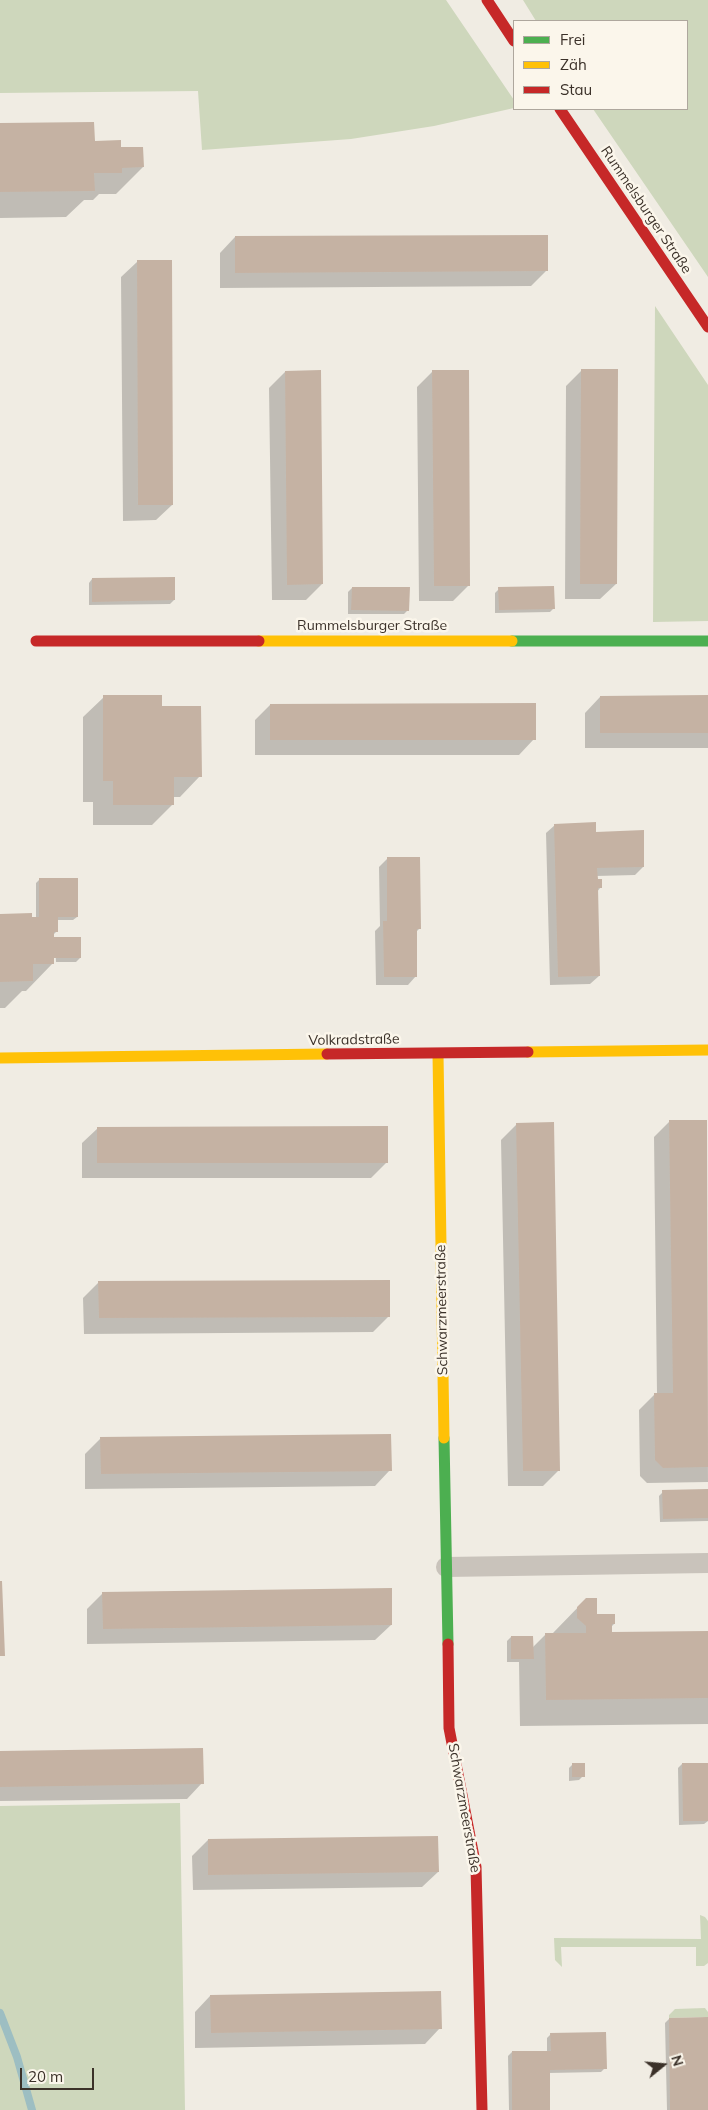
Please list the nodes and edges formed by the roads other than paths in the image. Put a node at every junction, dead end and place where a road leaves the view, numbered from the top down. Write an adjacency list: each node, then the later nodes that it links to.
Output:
1 (487, 0): 2 (street)
2 (513, 39)
3 (561, 110): 4 (street, Rummelsburger Straße)
4 (708, 327)
5 (36, 641): 6 (street, Rummelsburger Straße)
6 (708, 641)
7 (708, 1050): 8 (street, Volkradstraße)
8 (438, 1054): 9 (street, Volkradstraße); 11 (street, Schwarzmeerstraße)
9 (0, 1058)
10 (708, 1563): 11 (street)
11 (446, 1567): 12 (street, Schwarzmeerstraße)
12 (482, 2110)

